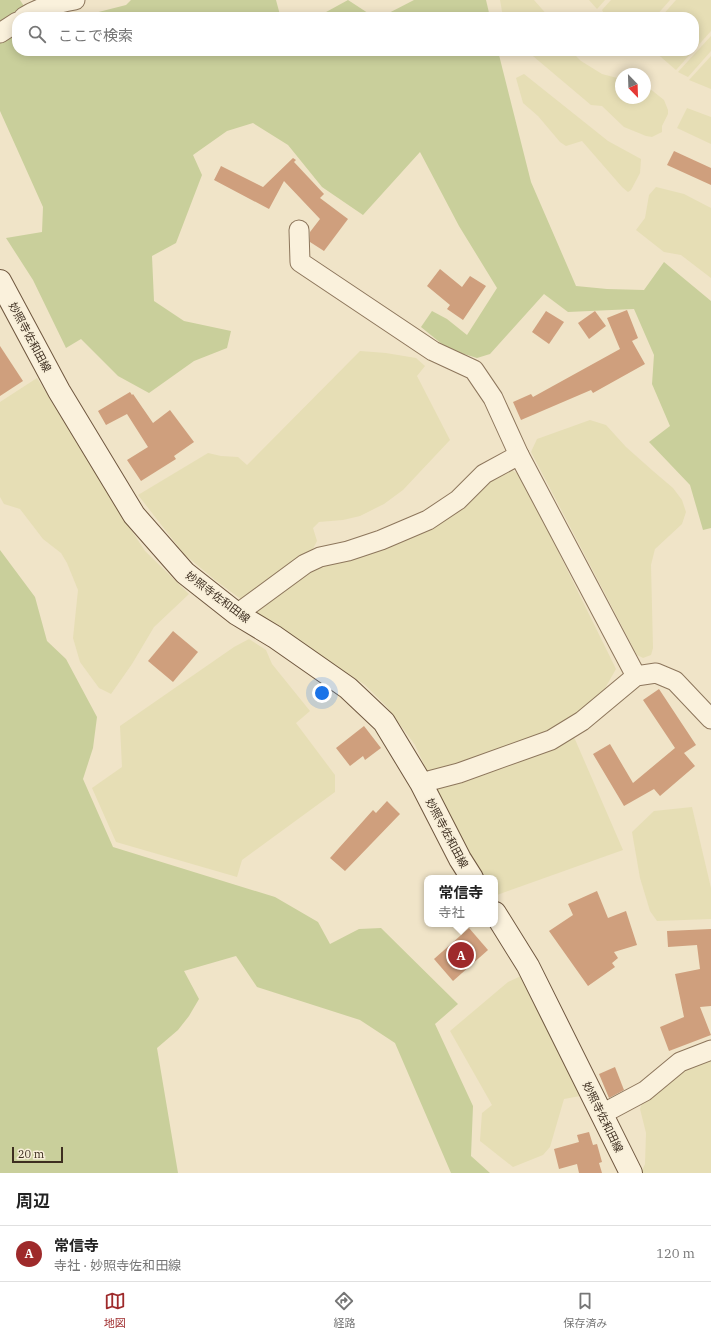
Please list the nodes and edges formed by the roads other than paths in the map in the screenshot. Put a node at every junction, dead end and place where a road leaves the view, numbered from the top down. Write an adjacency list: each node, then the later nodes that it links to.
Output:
1 (75, 0): 2 (street)
2 (31, 12)
3 (12, 25): 4 (street)
4 (0, 33)
5 (298, 230): 7 (street)
6 (0, 281): 8 (main road, 妙照寺佐和田線)
7 (519, 455): 8 (street); 9 (street)
8 (237, 614): 11 (main road, 妙照寺佐和田線)
9 (636, 676): 10 (street); 11 (street)
10 (711, 719)
11 (421, 783): 12 (main road, 妙照寺佐和田線)
12 (470, 875)
13 (498, 918): 15 (main road, 妙照寺佐和田線)
14 (711, 1050): 15 (street)
15 (602, 1114): 16 (main road, 妙照寺佐和田線)
16 (631, 1173)

